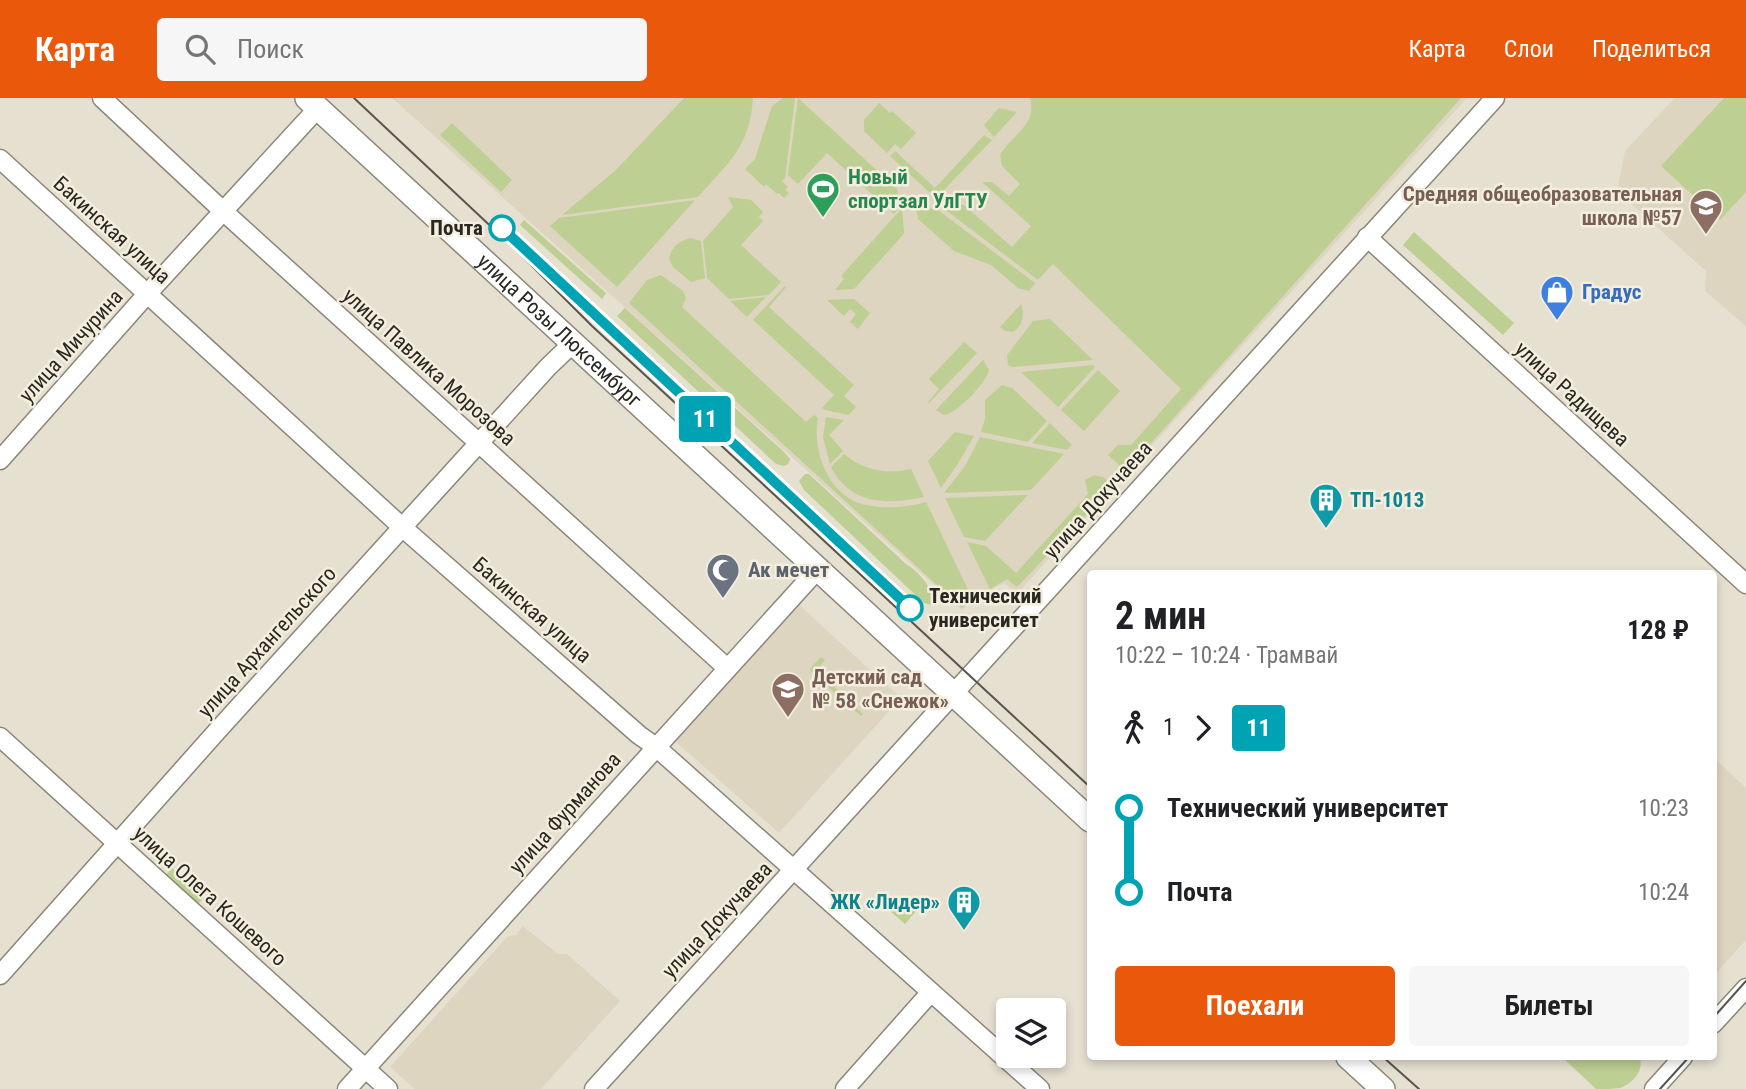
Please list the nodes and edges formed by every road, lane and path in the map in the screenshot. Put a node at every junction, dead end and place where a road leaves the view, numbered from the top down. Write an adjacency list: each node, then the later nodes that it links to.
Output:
1 (102, 98): 5 (street, улица Павлика Морозова)
2 (1495, 98): 6 (street, улица Докучаева)
3 (313, 103): 5 (street, улица Мичурина); 8 (main road, улица Розы Люксембург)
4 (0, 159): 7 (street, Бакинская улица)
5 (223, 211): 7 (street, улица Мичурина); 9 (street, улица Павлика Морозова)
6 (1367, 237): 13 (street, улица Радищева); 15 (street, улица Докучаева)
7 (148, 293): 10 (street, улица Мичурина); 11 (street, Бакинская улица)
8 (572, 344): 9 (street, улица Архангельского); 12 (main road, улица Розы Люксембург)
9 (478, 443): 11 (street, улица Архангельского); 14 (street, улица Павлика Морозова)
10 (0, 460)
11 (402, 527): 17 (street, Бакинская улица); 19 (street, улица Архангельского)
12 (817, 570): 14 (street, улица Фурманова); 15 (main road, улица Розы Люксембург)
13 (1746, 584)
14 (727, 668): 17 (street, улица Фурманова)
15 (953, 695): 18 (main road, улица Розы Люксембург); 20 (street, улица Докучаева)
16 (0, 737): 19 (street, улица Олега Кошевого)
17 (656, 747): 20 (street, Бакинская улица); 27 (street, улица Фурманова)
18 (1087, 817)
19 (119, 844): 21 (street, улица Архангельского); 27 (street, улица Олега Кошевого)
20 (795, 869): 23 (street, Бакинская улица); 30 (street, улица Докучаева)
21 (0, 975)
22 (1746, 988): 24 (street)
23 (931, 992): 31 (street); 32 (street, Бакинская улица)
24 (1717, 1020)
25 (1351, 1060): 33 (main road)
26 (1681, 1060): 34 (street)
27 (366, 1069): 28 (street, улица Фурманова); 29 (street, улица Олега Кошевого)
28 (347, 1089)
29 (388, 1089)
30 (594, 1089)
31 (845, 1089)
32 (1040, 1089)
33 (1383, 1089)
34 (1654, 1089)

